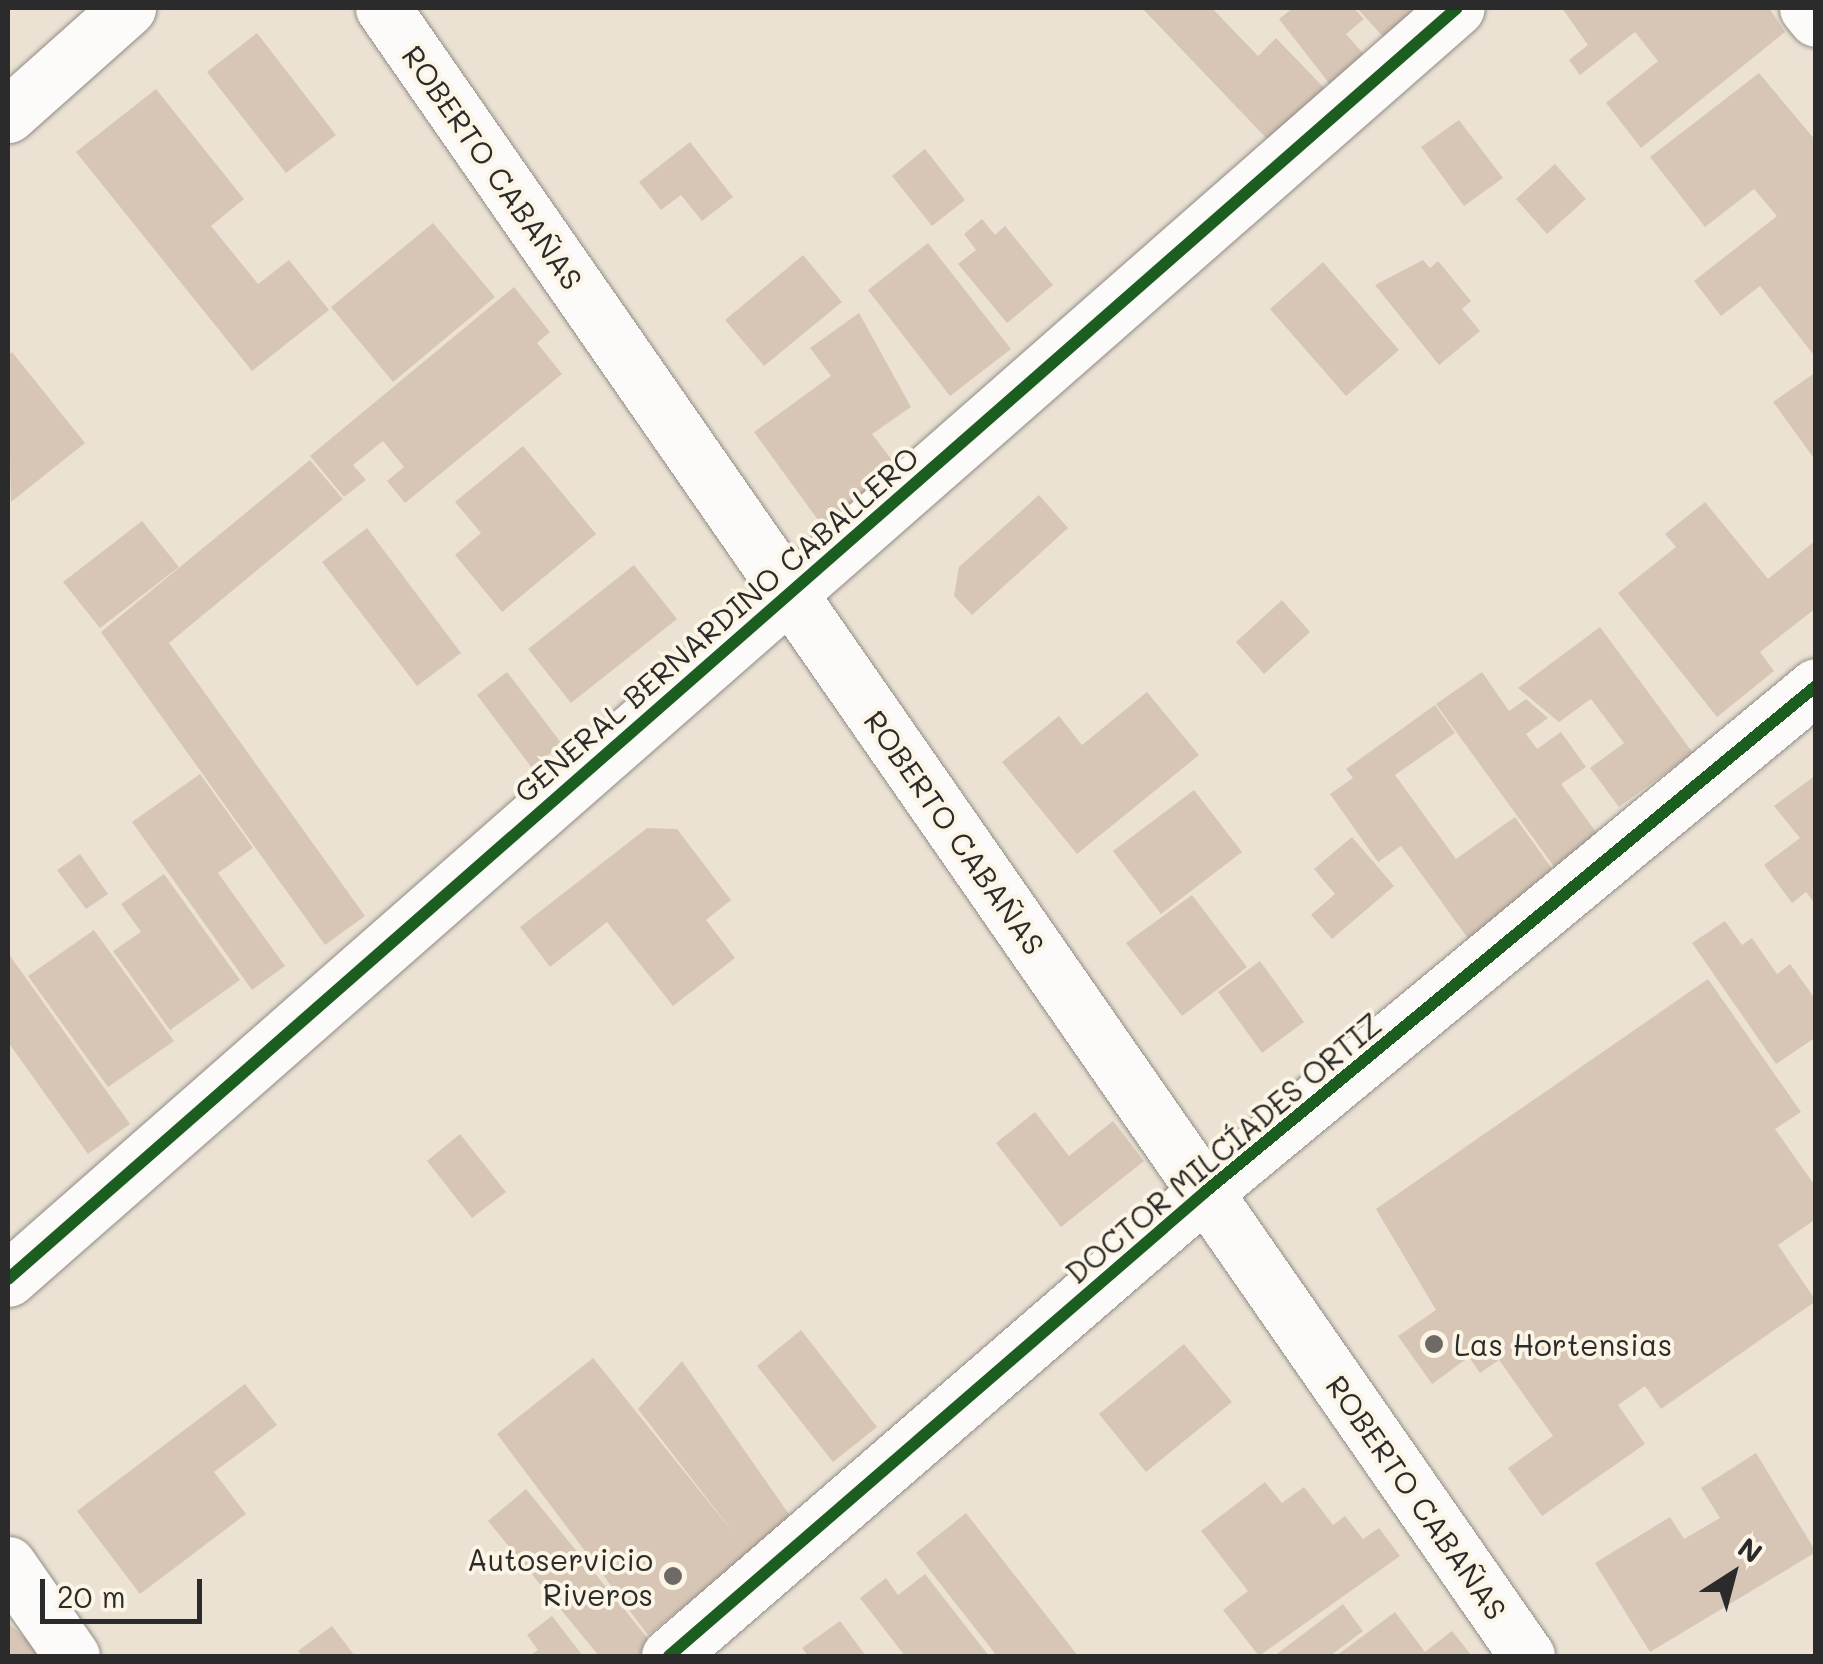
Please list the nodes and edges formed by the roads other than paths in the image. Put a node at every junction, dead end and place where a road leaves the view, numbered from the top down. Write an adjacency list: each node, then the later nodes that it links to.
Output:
1 (128, 8): 6 (street)
2 (383, 8): 7 (street, ROBERTO CABAÑAS)
3 (1457, 8): 7 (street, GENERAL BERNARDINO CABALLERO)
4 (1808, 8): 5 (street)
5 (1816, 19)
6 (8, 116)
7 (789, 594): 9 (street, ROBERTO CABAÑAS); 10 (street, GENERAL BERNARDINO CABALLERO)
8 (1816, 686): 9 (street, DOCTOR MILCÍADES ORTIZ)
9 (1206, 1192): 13 (street, DOCTOR MILCÍADES ORTIZ); 14 (street, ROBERTO CABAÑAS)
10 (8, 1279)
11 (8, 1564): 12 (street)
12 (72, 1656)
13 (669, 1656)
14 (1528, 1656)

